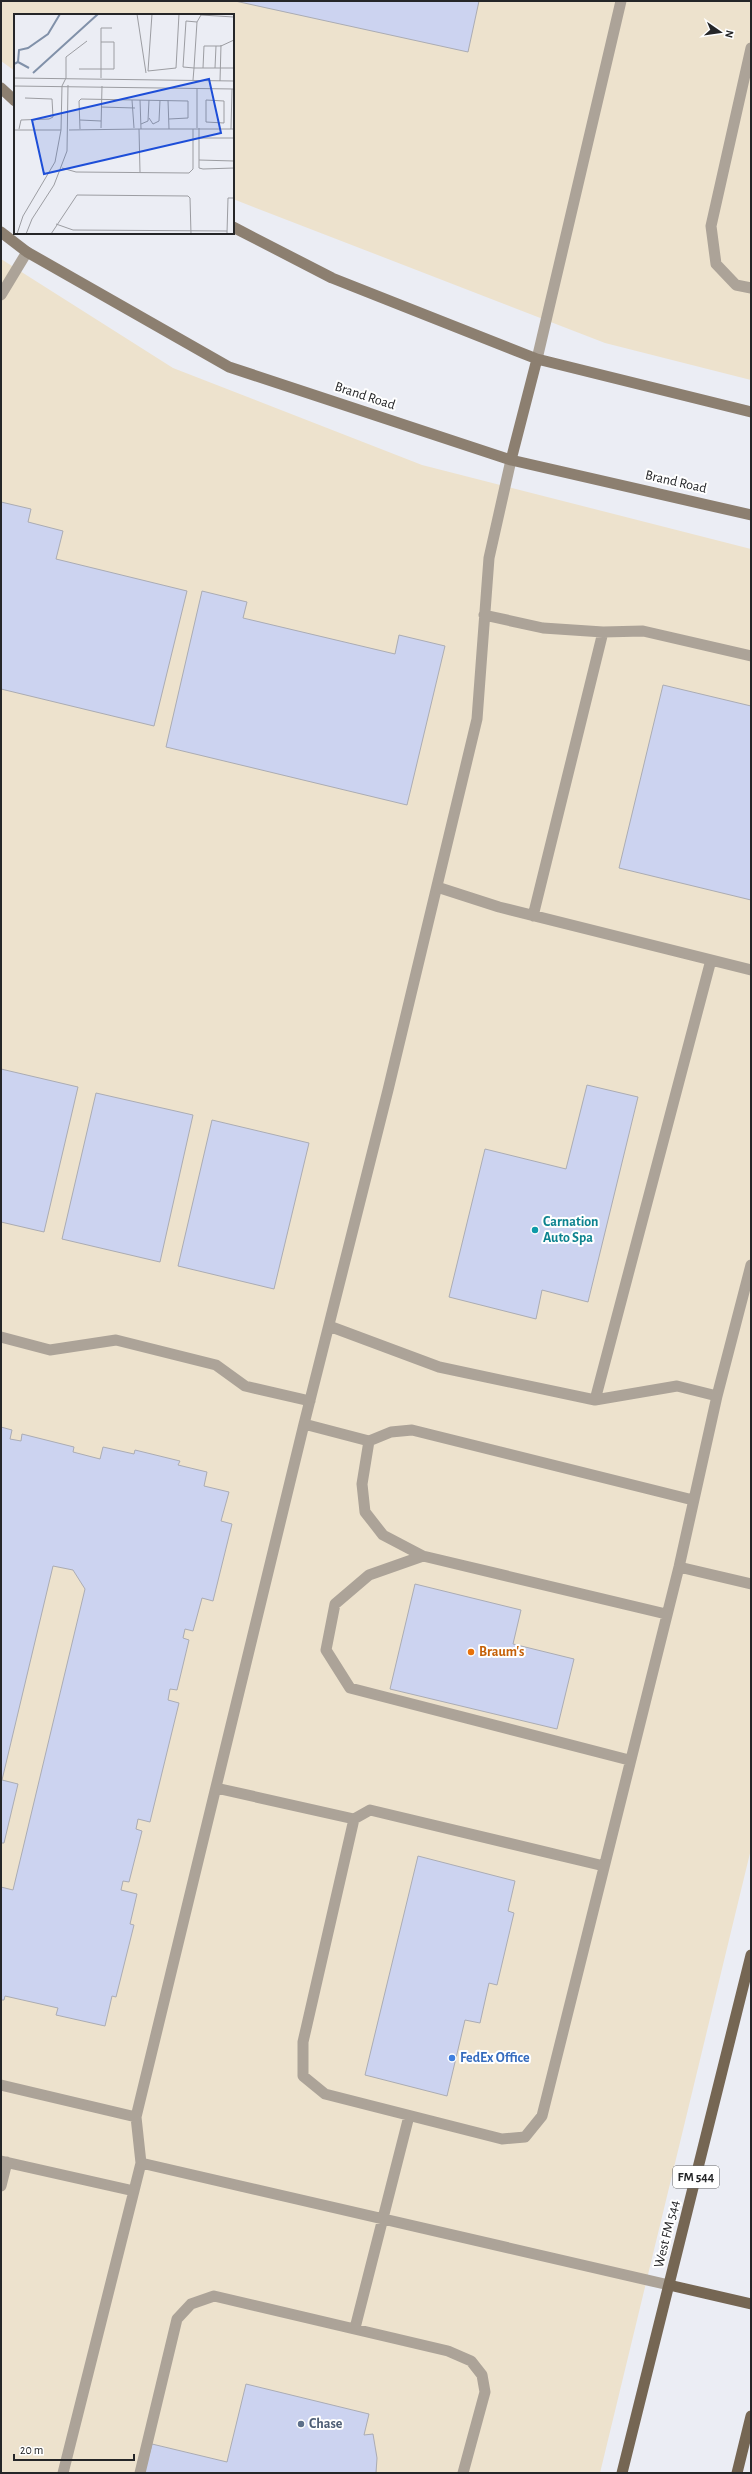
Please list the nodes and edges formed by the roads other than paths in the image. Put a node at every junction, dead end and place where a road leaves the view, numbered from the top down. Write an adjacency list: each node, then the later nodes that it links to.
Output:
1 (622, 1): 10 (lane)
2 (751, 48): 8 (lane)
3 (1, 88): 4 (main road)
4 (14, 100)
5 (234, 228): 10 (main road)
6 (1, 232): 7 (main road, Brand Road)
7 (27, 252): 9 (lane); 12 (main road, Brand Road)
8 (751, 288)
9 (1, 295)
10 (537, 359): 11 (main road); 12 (main road)
11 (751, 412)
12 (511, 460): 13 (main road, Brand Road); 14 (lane)
13 (751, 515)
14 (484, 615): 15 (lane); 17 (lane)
15 (603, 632): 16 (lane); 18 (lane)
16 (751, 656)
17 (438, 887): 18 (lane); 22 (lane)
18 (533, 916): 19 (lane)
19 (711, 960): 20 (lane); 25 (lane)
20 (751, 970)
21 (751, 1265): 24 (lane)
22 (329, 1326): 25 (lane); 26 (lane)
23 (1, 1337): 26 (lane)
24 (717, 1396): 25 (lane); 29 (lane)
25 (595, 1400)
26 (310, 1401): 27 (lane)
27 (304, 1424): 28 (lane); 35 (lane)
28 (369, 1441): 29 (lane); 30 (lane)
29 (693, 1500): 31 (lane)
30 (423, 1556): 33 (lane); 34 (lane)
31 (679, 1567): 32 (lane); 33 (lane)
32 (751, 1584)
33 (666, 1614): 34 (lane)
34 (629, 1760): 37 (lane)
35 (216, 1788): 36 (lane); 41 (lane)
36 (354, 1819): 37 (lane); 40 (lane)
37 (604, 1866): 40 (lane)
38 (751, 1954): 47 (main road, West FM 544 / FM 544)
39 (1, 2085): 41 (lane)
40 (409, 2116): 46 (lane)
41 (136, 2117): 43 (lane)
42 (4, 2161): 44 (lane); 45 (lane)
43 (141, 2162): 45 (lane); 46 (lane)
44 (1, 2186)
45 (134, 2191): 51 (lane)
46 (384, 2217): 47 (lane); 49 (lane)
47 (669, 2285): 48 (main road); 54 (main road, West FM 544 / FM 544)
48 (751, 2304)
49 (355, 2328): 52 (lane); 53 (lane)
50 (751, 2416): 55 (main road)
51 (63, 2473)
52 (140, 2473)
53 (463, 2473)
54 (622, 2473)
55 (737, 2473)

